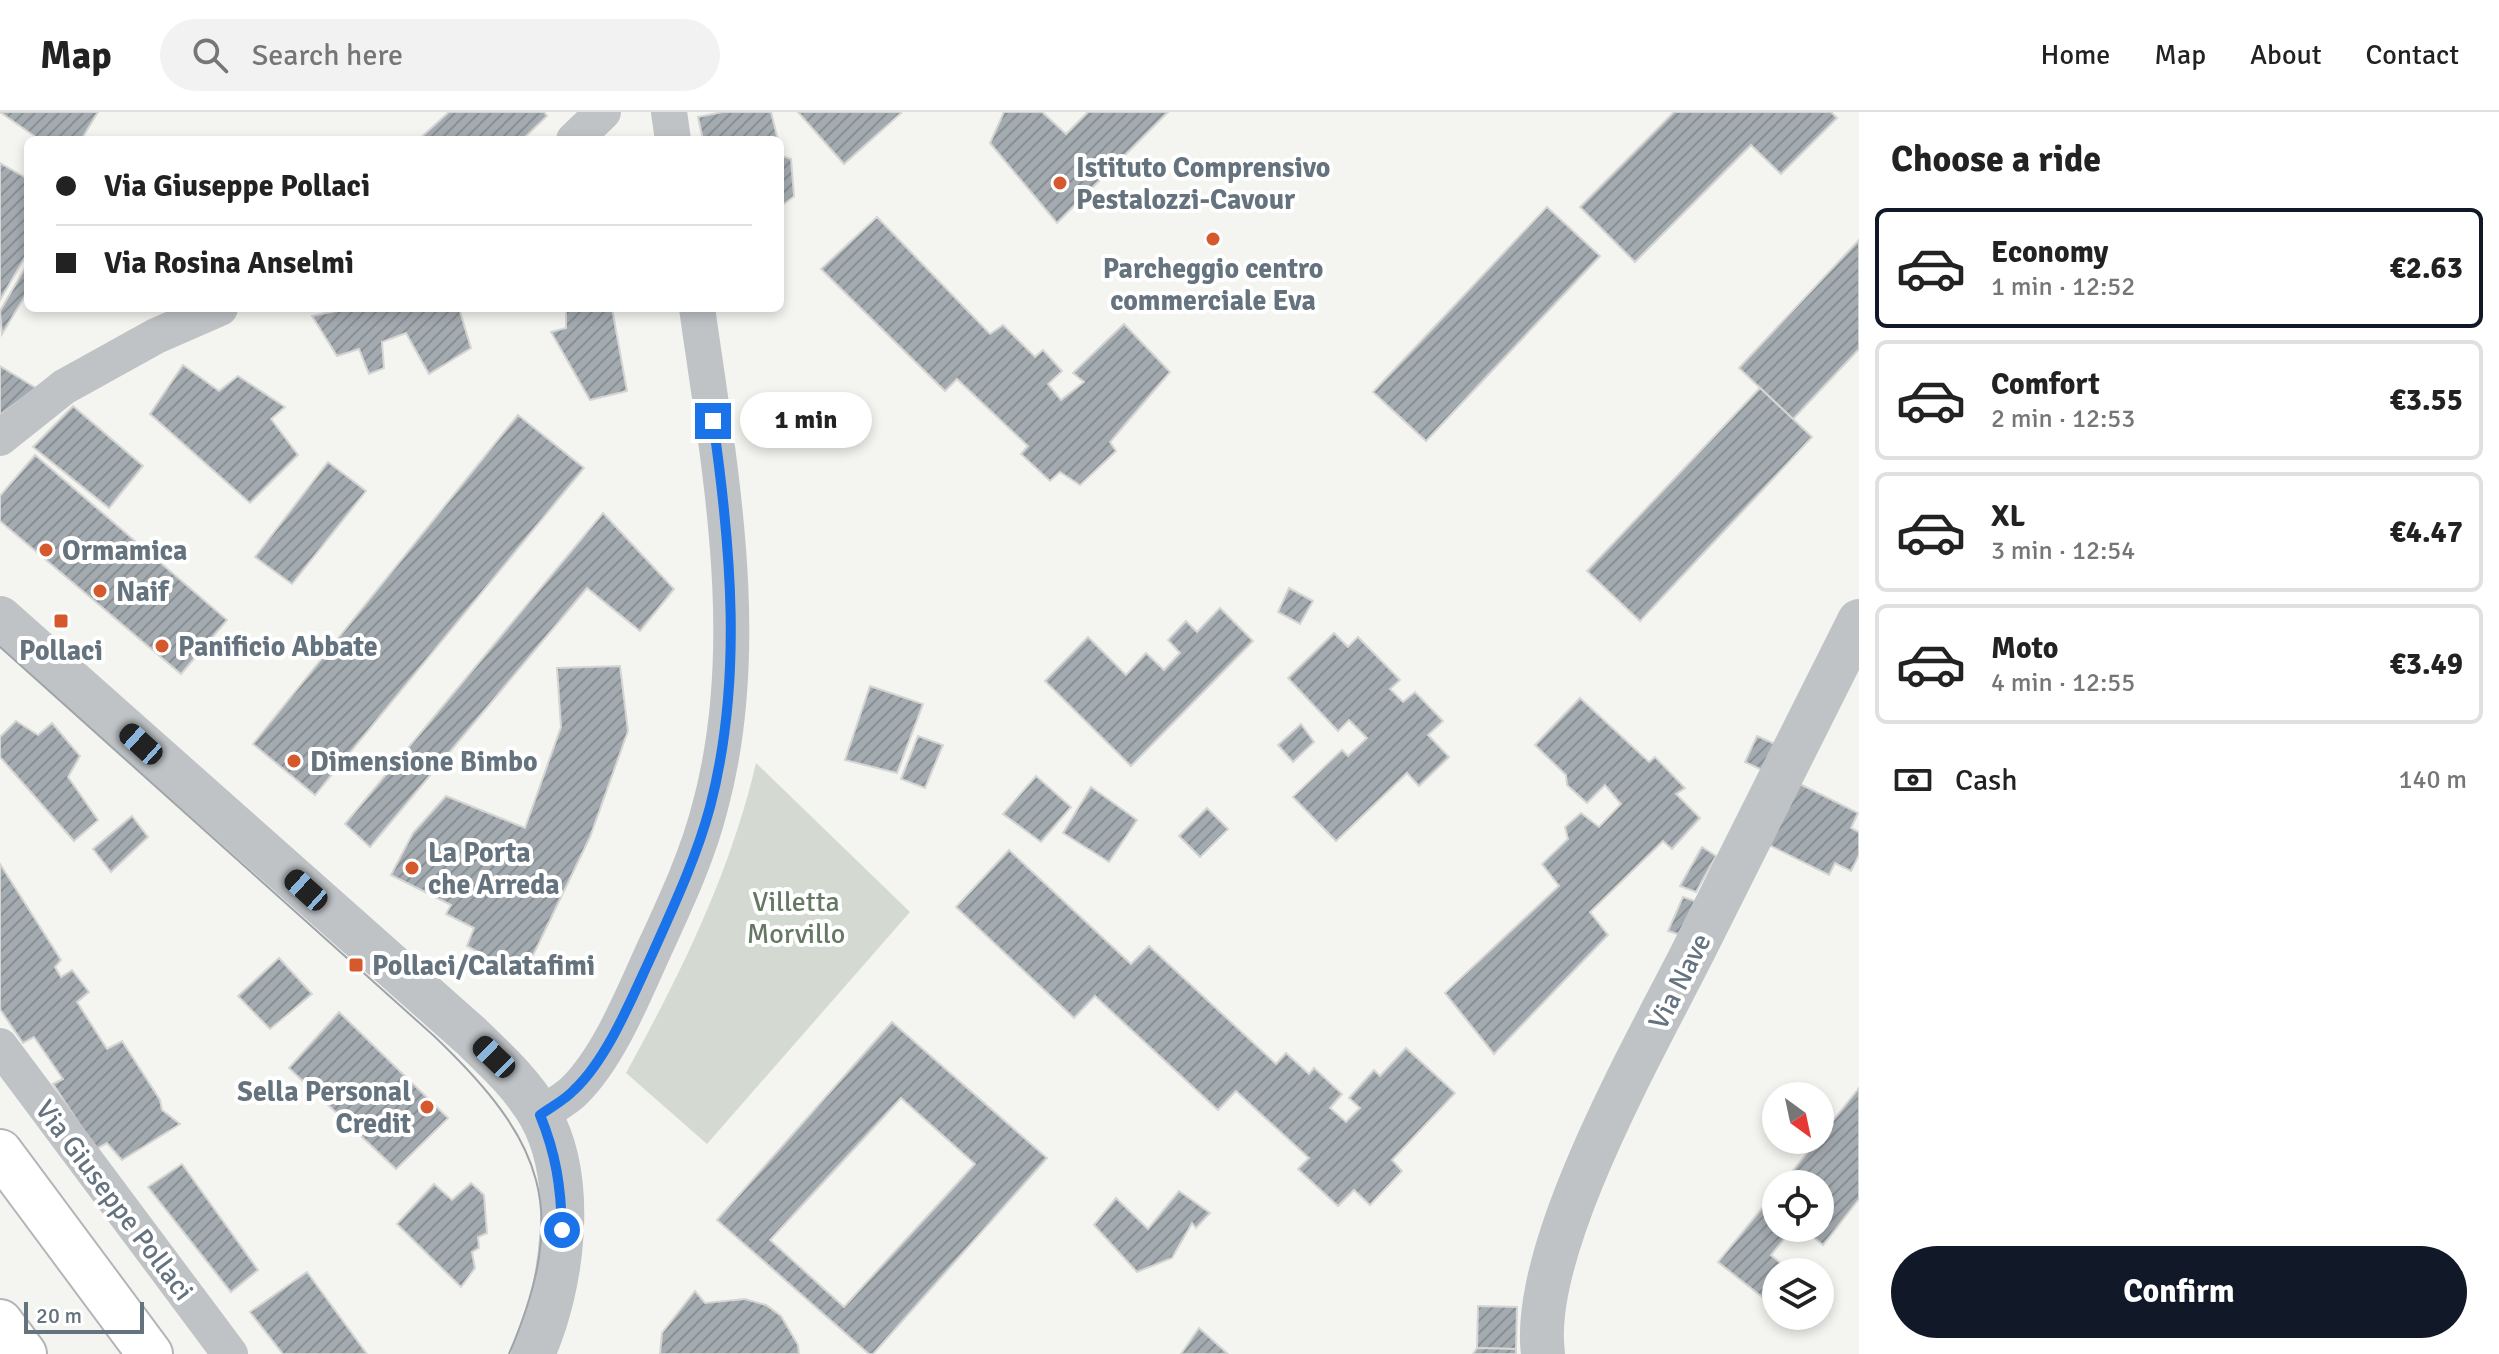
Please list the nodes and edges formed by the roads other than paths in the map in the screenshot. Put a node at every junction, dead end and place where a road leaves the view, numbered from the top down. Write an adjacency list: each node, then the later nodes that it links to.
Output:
1 (603, 112): 3 (street)
2 (669, 112): 4 (street)
3 (578, 136)
4 (672, 136)
5 (211, 312): 7 (street)
6 (698, 312): 11 (street)
7 (0, 438)
8 (0, 618): 11 (street)
9 (1859, 621): 18 (street, Via Nave)
10 (0, 1046): 16 (street, Via Giuseppe Pollaci)
11 (540, 1115): 17 (street)
12 (0, 1152): 15 (main road)
13 (0, 1322): 14 (main road)
14 (24, 1354)
15 (150, 1354)
16 (230, 1354)
17 (533, 1354)
18 (1543, 1354)

